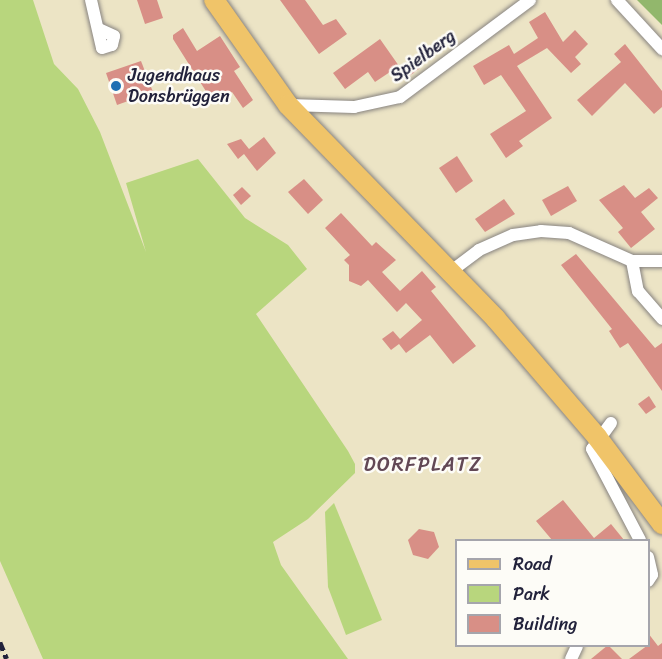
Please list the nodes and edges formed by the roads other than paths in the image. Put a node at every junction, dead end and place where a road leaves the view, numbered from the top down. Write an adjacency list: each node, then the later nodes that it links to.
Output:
1 (92, 0): 5 (street)
2 (214, 0): 7 (main road)
3 (530, 0): 7 (street, Spielberg)
4 (617, 0): 6 (street)
5 (99, 29)
6 (662, 49)
7 (288, 105): 10 (main road)
8 (632, 261): 9 (street); 10 (street); 11 (street)
9 (662, 261)
10 (450, 272): 12 (main road)
11 (662, 319)
12 (604, 430): 13 (main road); 14 (street)
13 (662, 524)
14 (639, 539)

